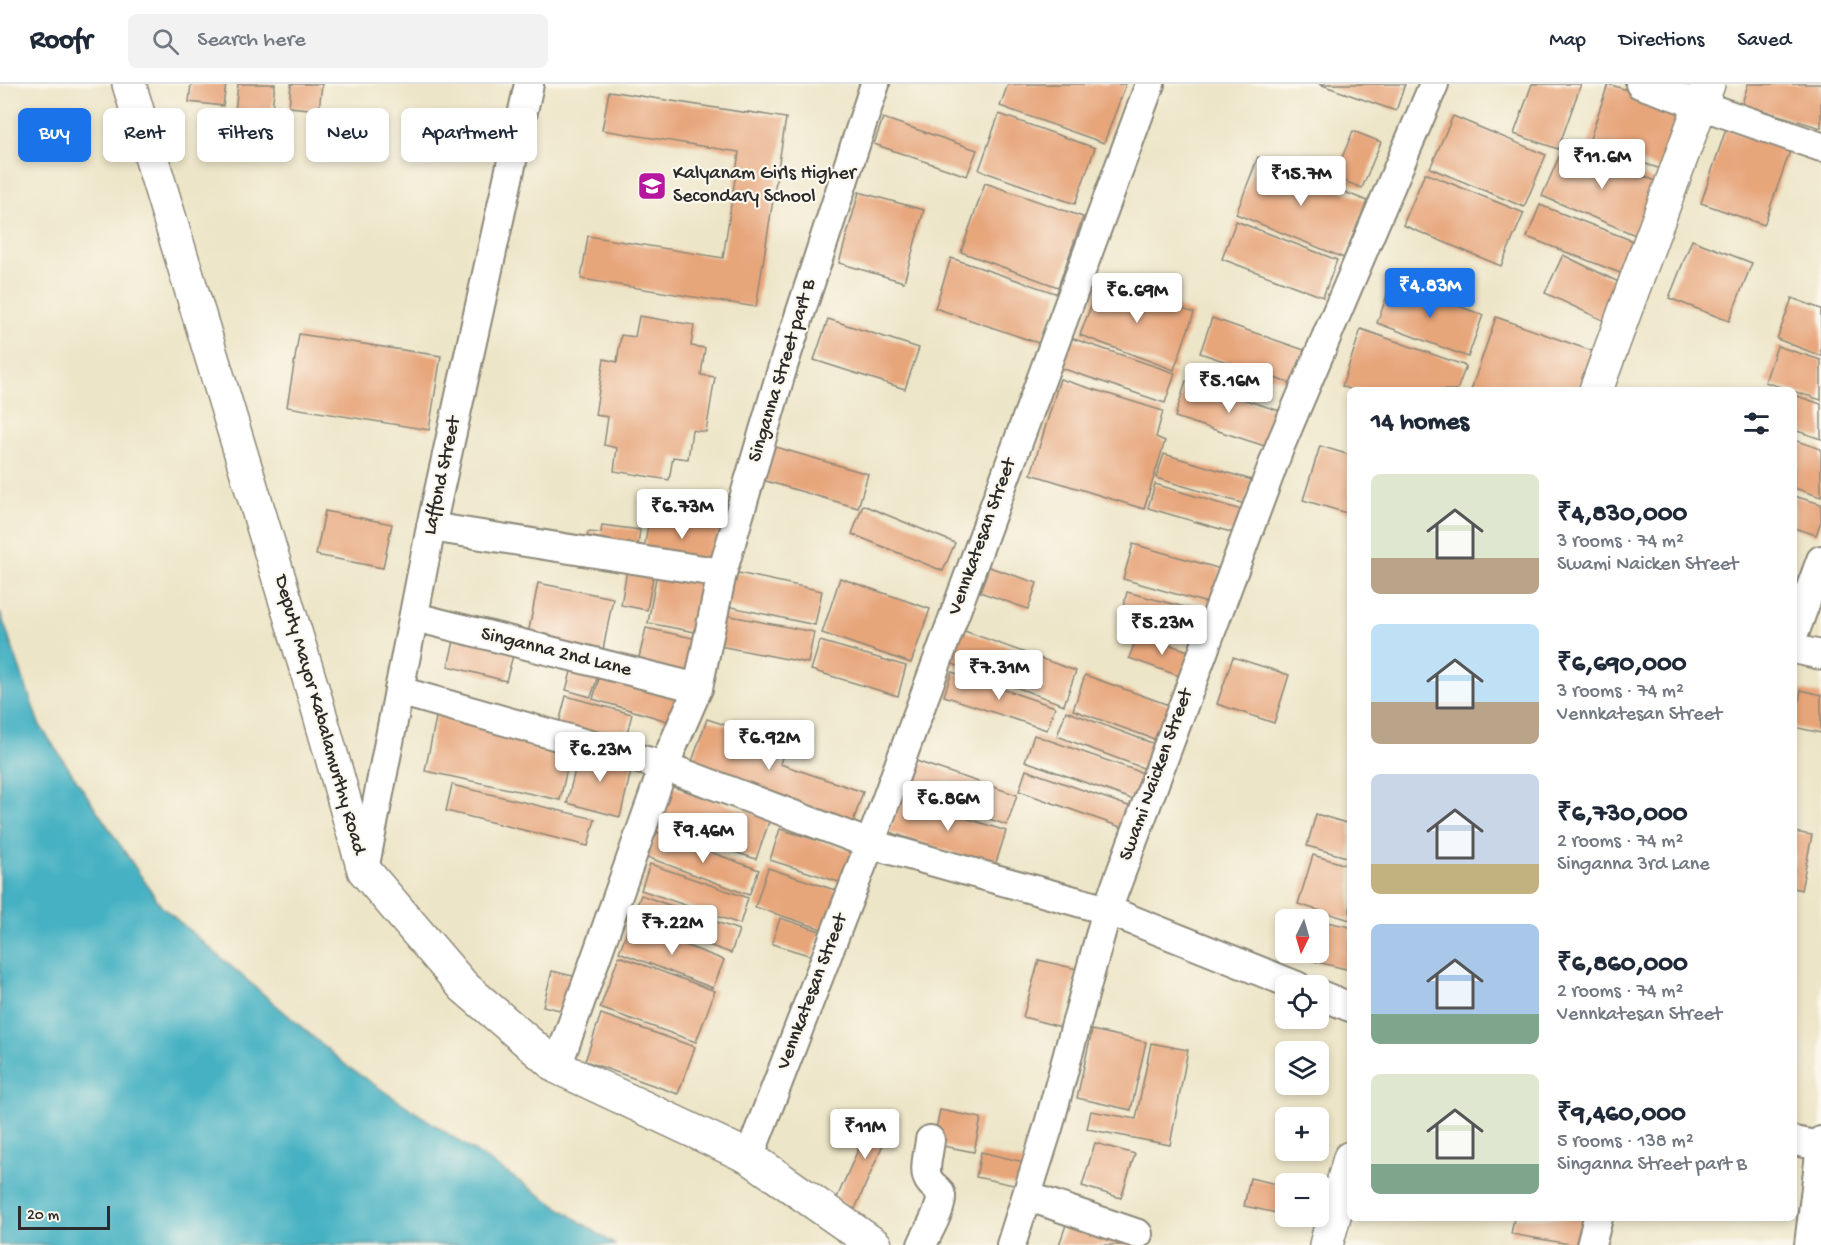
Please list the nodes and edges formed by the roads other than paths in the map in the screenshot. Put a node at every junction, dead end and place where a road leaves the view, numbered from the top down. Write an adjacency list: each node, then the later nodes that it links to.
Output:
1 (129, 84): 21 (street, Deputy Mayor Kabalamurthy Road)
2 (530, 84): 10 (street, Laffond Street)
3 (875, 84): 12 (street, Singanna Street part B)
4 (1150, 84): 20 (street, Vennkatesan Street)
5 (1434, 84): 22 (street, Swami Naicken Street)
6 (1640, 84): 7 (street)
7 (1704, 95): 8 (street); 9 (street)
8 (1821, 147)
9 (1597, 387)
10 (431, 526): 12 (street); 13 (street, Laffond Street)
11 (1821, 560): 14 (street)
12 (722, 573): 17 (street, Singanna Street part B)
13 (415, 617): 17 (street, Singanna 2nd Lane); 18 (street, Laffond Street)
14 (1797, 626)
15 (1797, 650): 16 (street)
16 (1821, 655)
17 (698, 688): 19 (street, Singanna Street part B)
18 (399, 691): 19 (street); 21 (street, Laffond Street)
19 (664, 766): 20 (street); 26 (street, Singanna Street part B)
20 (870, 844): 22 (street); 30 (street, Vennkatesan Street)
21 (364, 870): 26 (street, Deputy Mayor Kabalamurthy Road)
22 (1107, 910): 23 (street); 32 (street, Swami Naicken Street)
23 (1275, 977)
24 (1329, 998): 25 (street)
25 (1347, 1006)
26 (557, 1067): 30 (street, Deputy Mayor Kabalamurthy Road)
27 (930, 1140): 36 (street)
28 (1797, 1141): 29 (street)
29 (1821, 1143): 40 (street)
30 (749, 1157): 35 (street, Deputy Mayor Kabalamurthy Road)
31 (1347, 1169): 38 (street)
32 (1027, 1196): 34 (street); 37 (street, Swami Naicken Street)
33 (1597, 1221): 39 (street)
34 (1138, 1234)
35 (875, 1245)
36 (922, 1245)
37 (1011, 1245)
38 (1326, 1245)
39 (1591, 1245)
40 (1809, 1245)

